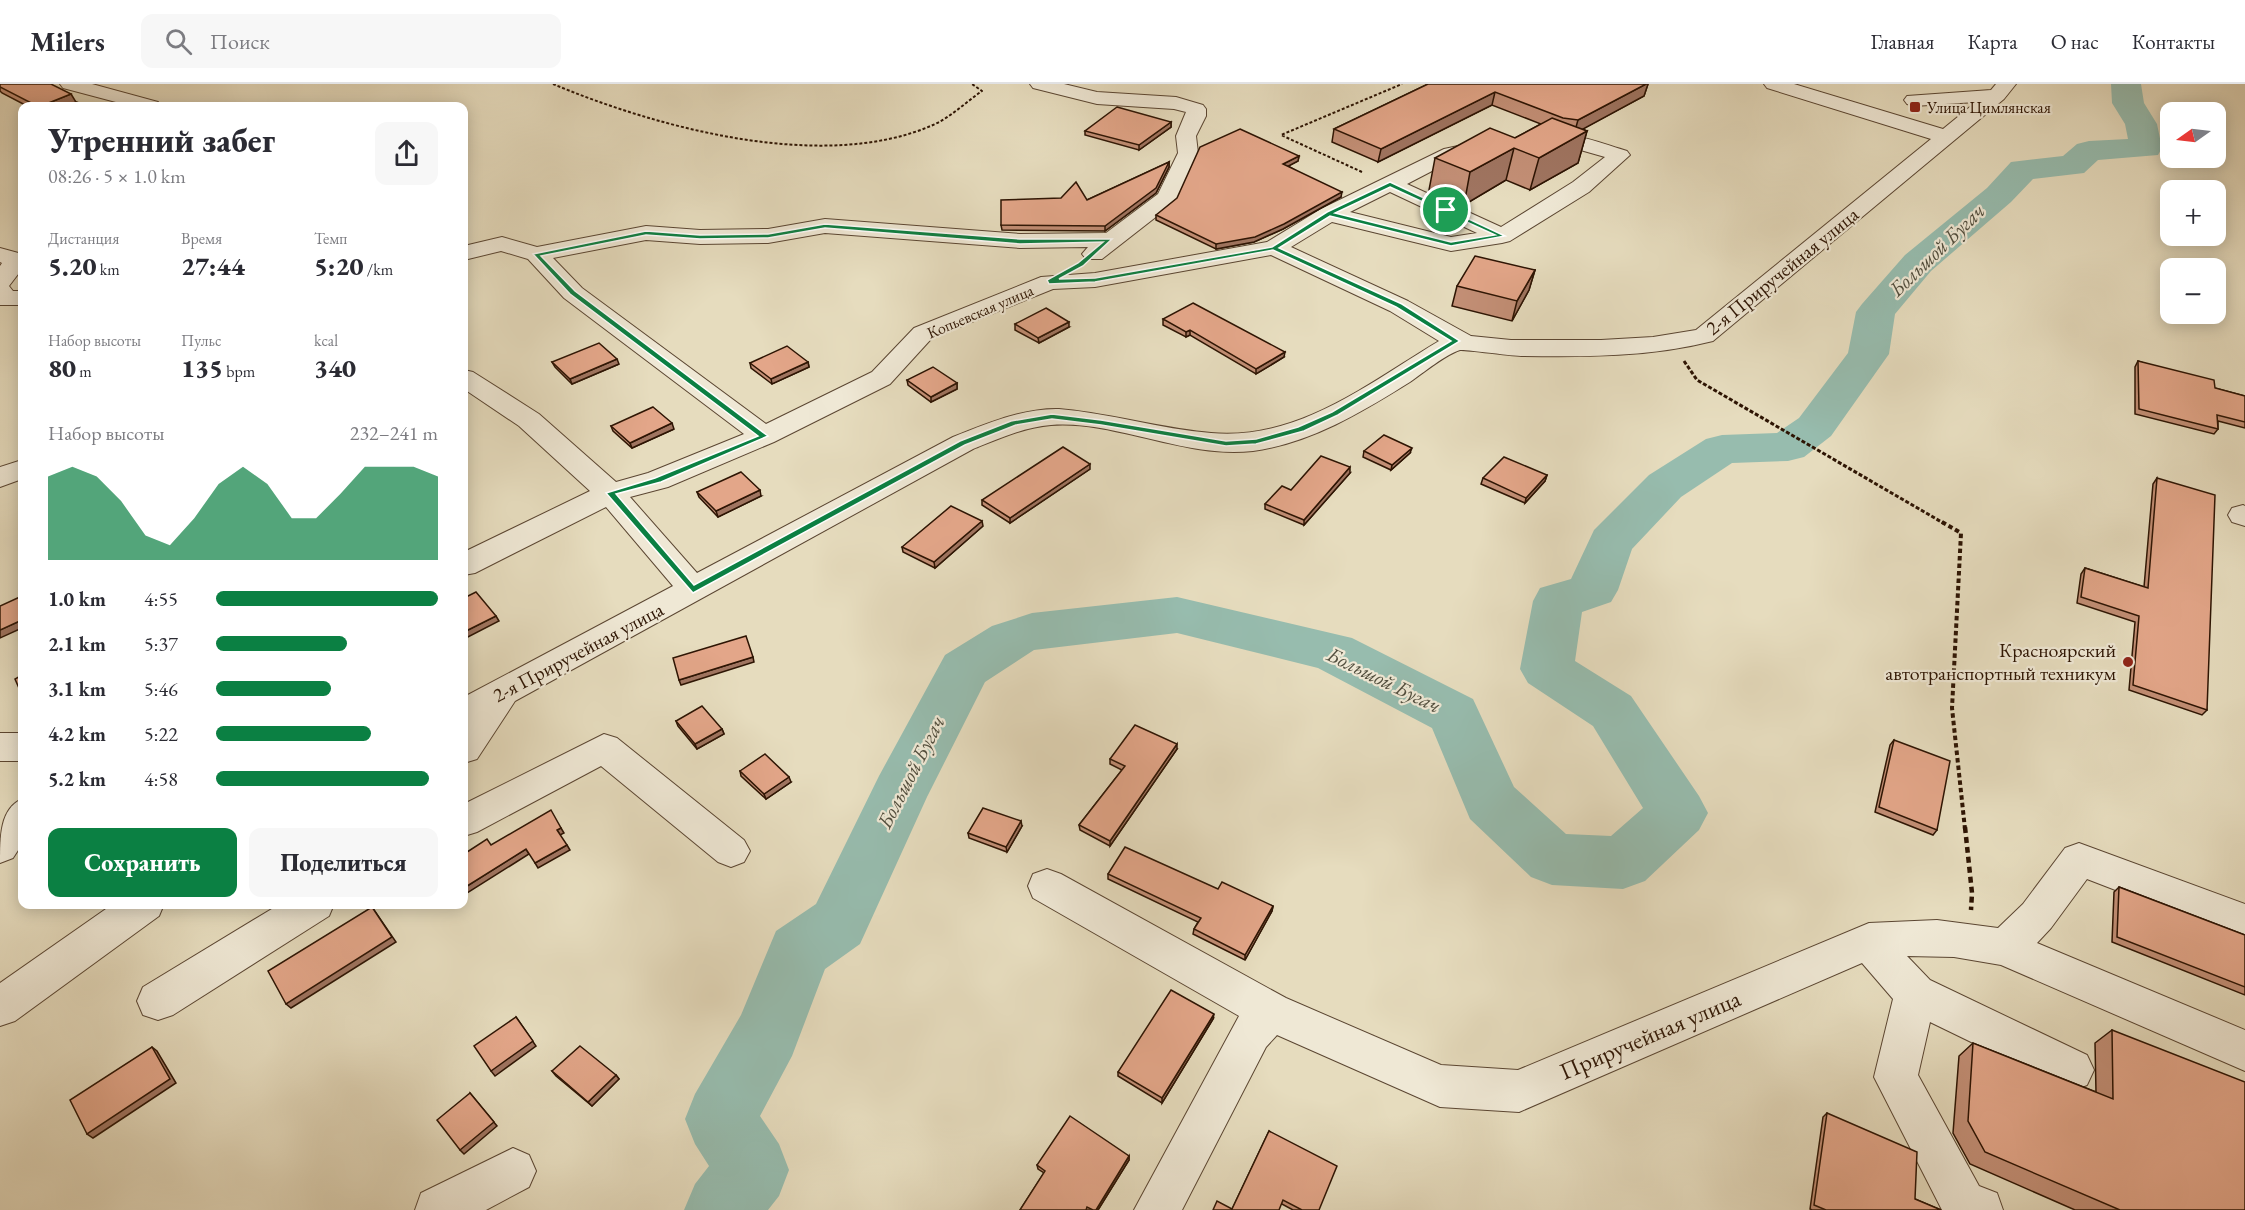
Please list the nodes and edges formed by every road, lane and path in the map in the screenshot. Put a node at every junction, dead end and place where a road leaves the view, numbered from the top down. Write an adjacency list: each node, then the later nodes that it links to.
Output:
1 (70, 84): 9 (street)
2 (553, 84): 3 (path)
3 (972, 84)
4 (1040, 84): 14 (street)
5 (1402, 84): 11 (path)
6 (1774, 84): 10 (street)
7 (2001, 89): 8 (street); 10 (street, 2-я Приручейная улица)
8 (1914, 100)
9 (135, 102)
10 (1946, 137): 22 (street, 2-я Приручейная улица)
11 (1390, 184): 12 (street); 13 (street); 13 (street)
12 (1329, 214): 13 (street); 15 (street)
13 (1502, 236)
14 (1109, 240): 17 (street); 19 (street)
15 (1274, 248): 19 (street, Копьевская улица); 21 (street)
16 (468, 252): 17 (street)
17 (536, 254): 24 (street)
18 (0, 255): 20 (street)
19 (1049, 282): 24 (street, Копьевская улица)
20 (5, 294)
21 (1457, 341): 22 (street, 2-я Приручейная улица); 29 (street, 2-я Приручейная улица)
22 (1672, 344): 44 (path)
23 (468, 381): 27 (street)
24 (764, 436): 27 (street, Копьевская улица)
25 (18, 471): 26 (street)
26 (0, 478)
27 (610, 493): 28 (street, Копьевская улица); 29 (street)
28 (468, 563)
29 (693, 589): 30 (street, 2-я Приручейная улица)
30 (503, 692): 31 (street, 2-я Приручейная улица); 32 (street)
31 (468, 711)
32 (468, 743)
33 (0, 747): 34 (street)
34 (18, 747)
35 (468, 819): 38 (street)
36 (18, 820): 37 (street)
37 (0, 847)
38 (731, 851)
39 (1047, 886): 48 (street, Приручейная улица)
40 (138, 909): 47 (street)
41 (307, 909): 46 (street)
42 (2245, 922): 44 (street)
43 (1869, 941): 44 (street, Приручейная улица); 45 (street); 48 (street, Приручейная улица)
44 (1987, 944): 49 (street, Приручейная улица)
45 (1915, 994): 50 (street); 54 (street)
46 (158, 1001)
47 (0, 1007)
48 (1271, 1012): 53 (street)
49 (2245, 1051)
50 (2072, 1070)
51 (513, 1171): 52 (street)
52 (438, 1210)
53 (1157, 1210)
54 (1980, 1210)

